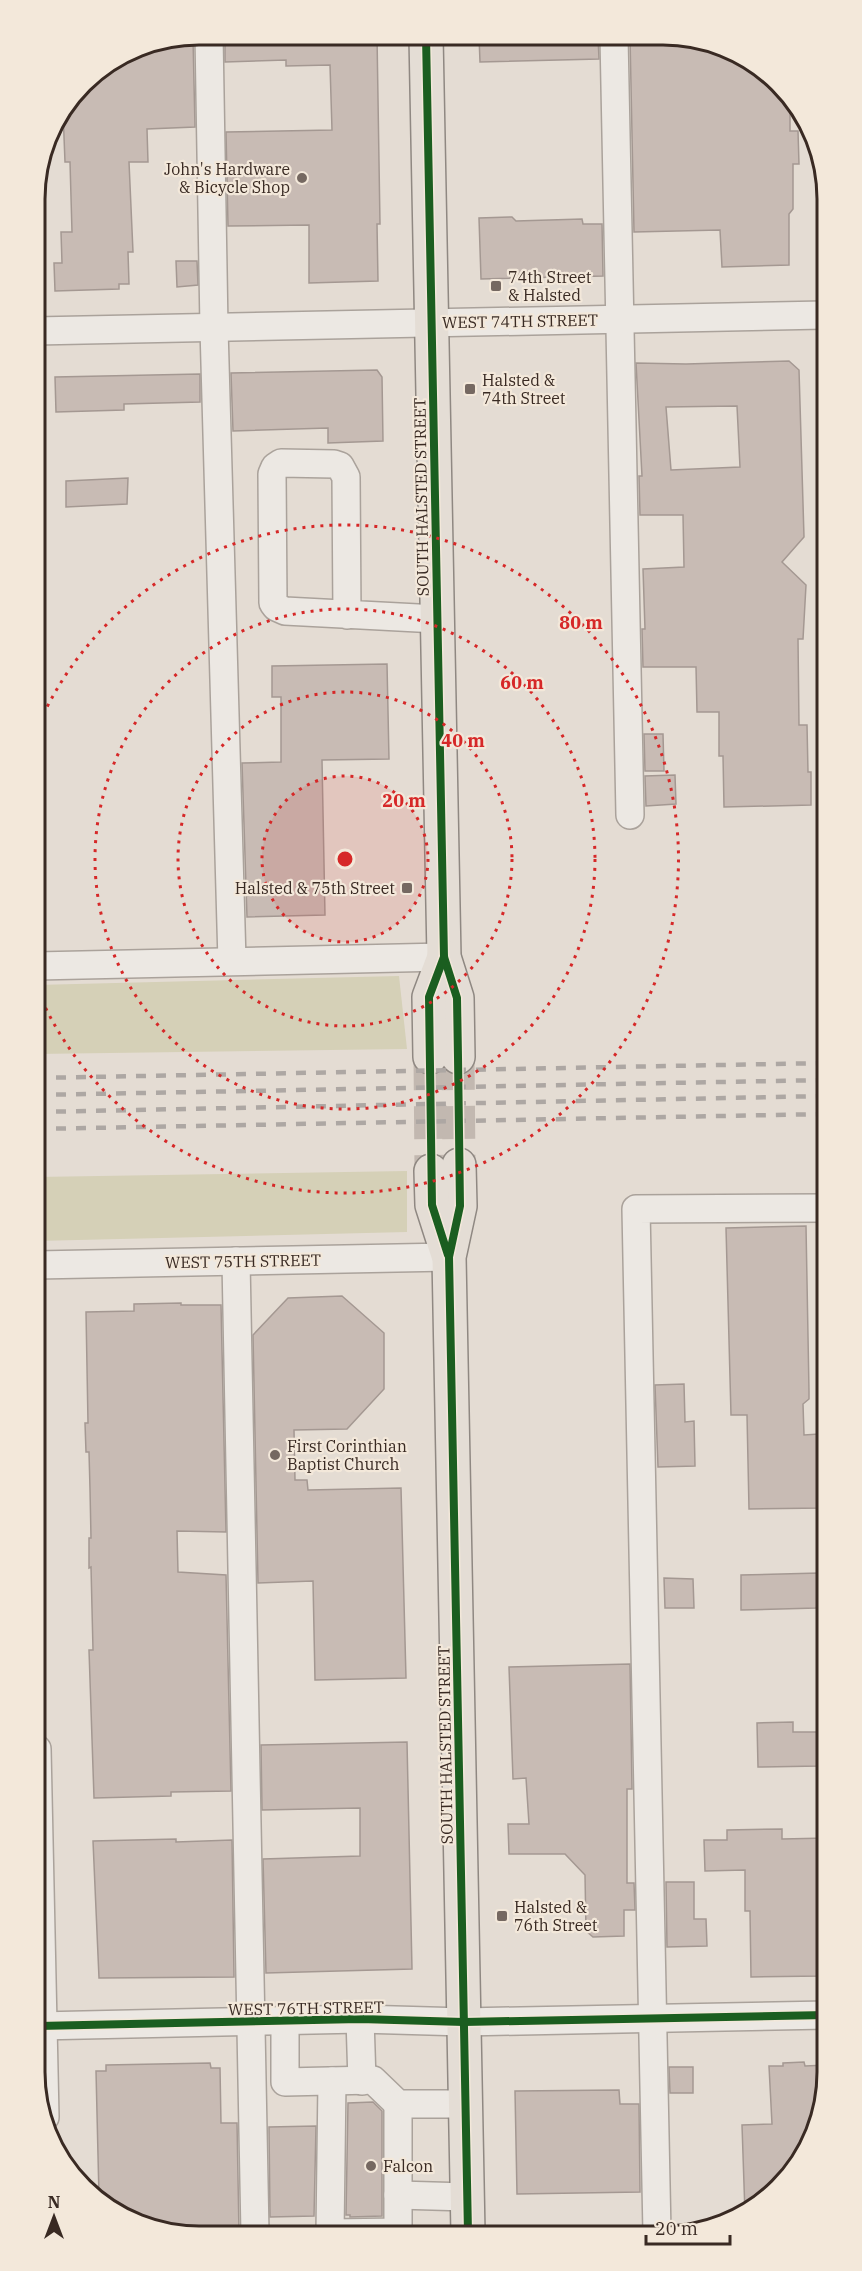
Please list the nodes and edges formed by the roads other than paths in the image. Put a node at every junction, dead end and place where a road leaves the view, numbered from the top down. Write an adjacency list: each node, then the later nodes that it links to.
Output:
1 (209, 45): 7 (street)
2 (426, 45): 6 (main road, SOUTH HALSTED STREET)
3 (614, 45): 5 (street)
4 (817, 315): 5 (street, WEST 74TH STREET)
5 (619, 319): 6 (street, WEST 74TH STREET); 11 (street)
6 (431, 323): 7 (street, WEST 74TH STREET); 10 (main road, SOUTH HALSTED STREET)
7 (214, 328): 8 (street, WEST 74TH STREET); 13 (street)
8 (45, 331)
9 (346, 615): 9 (street); 10 (street)
10 (437, 619): 12 (main road, SOUTH HALSTED STREET)
11 (630, 815)
12 (444, 957): 13 (street); 15 (main road, SOUTH HALSTED STREET)
13 (232, 962): 14 (street)
14 (45, 966)
15 (444, 1057)
16 (445, 1168): 18 (main road, SOUTH HALSTED STREET)
17 (817, 1208): 23 (street)
18 (449, 1257): 19 (street, WEST 75TH STREET); 26 (main road, SOUTH HALSTED STREET)
19 (237, 1261): 20 (street, WEST 75TH STREET); 25 (street)
20 (45, 1265)
21 (817, 2015): 23 (street, WEST 76TH STREET)
22 (360, 2019): 24 (street, WEST 76TH STREET); 26 (street, WEST 76TH STREET); 29 (street)
23 (652, 2019): 26 (street, WEST 76TH STREET); 38 (street)
24 (285, 2020): 25 (street, WEST 76TH STREET); 28 (street)
25 (251, 2021): 27 (street, WEST 76TH STREET); 34 (street)
26 (464, 2022): 31 (main road, SOUTH HALSTED STREET)
27 (45, 2026)
28 (332, 2081): 29 (street); 35 (street)
29 (362, 2081): 30 (street)
30 (398, 2104): 31 (street); 32 (street)
31 (466, 2104): 33 (main road, SOUTH HALSTED STREET)
32 (398, 2195): 33 (street); 36 (street)
33 (467, 2197): 37 (main road, SOUTH HALSTED STREET)
34 (255, 2226)
35 (331, 2226)
36 (398, 2226)
37 (468, 2226)
38 (657, 2226)

